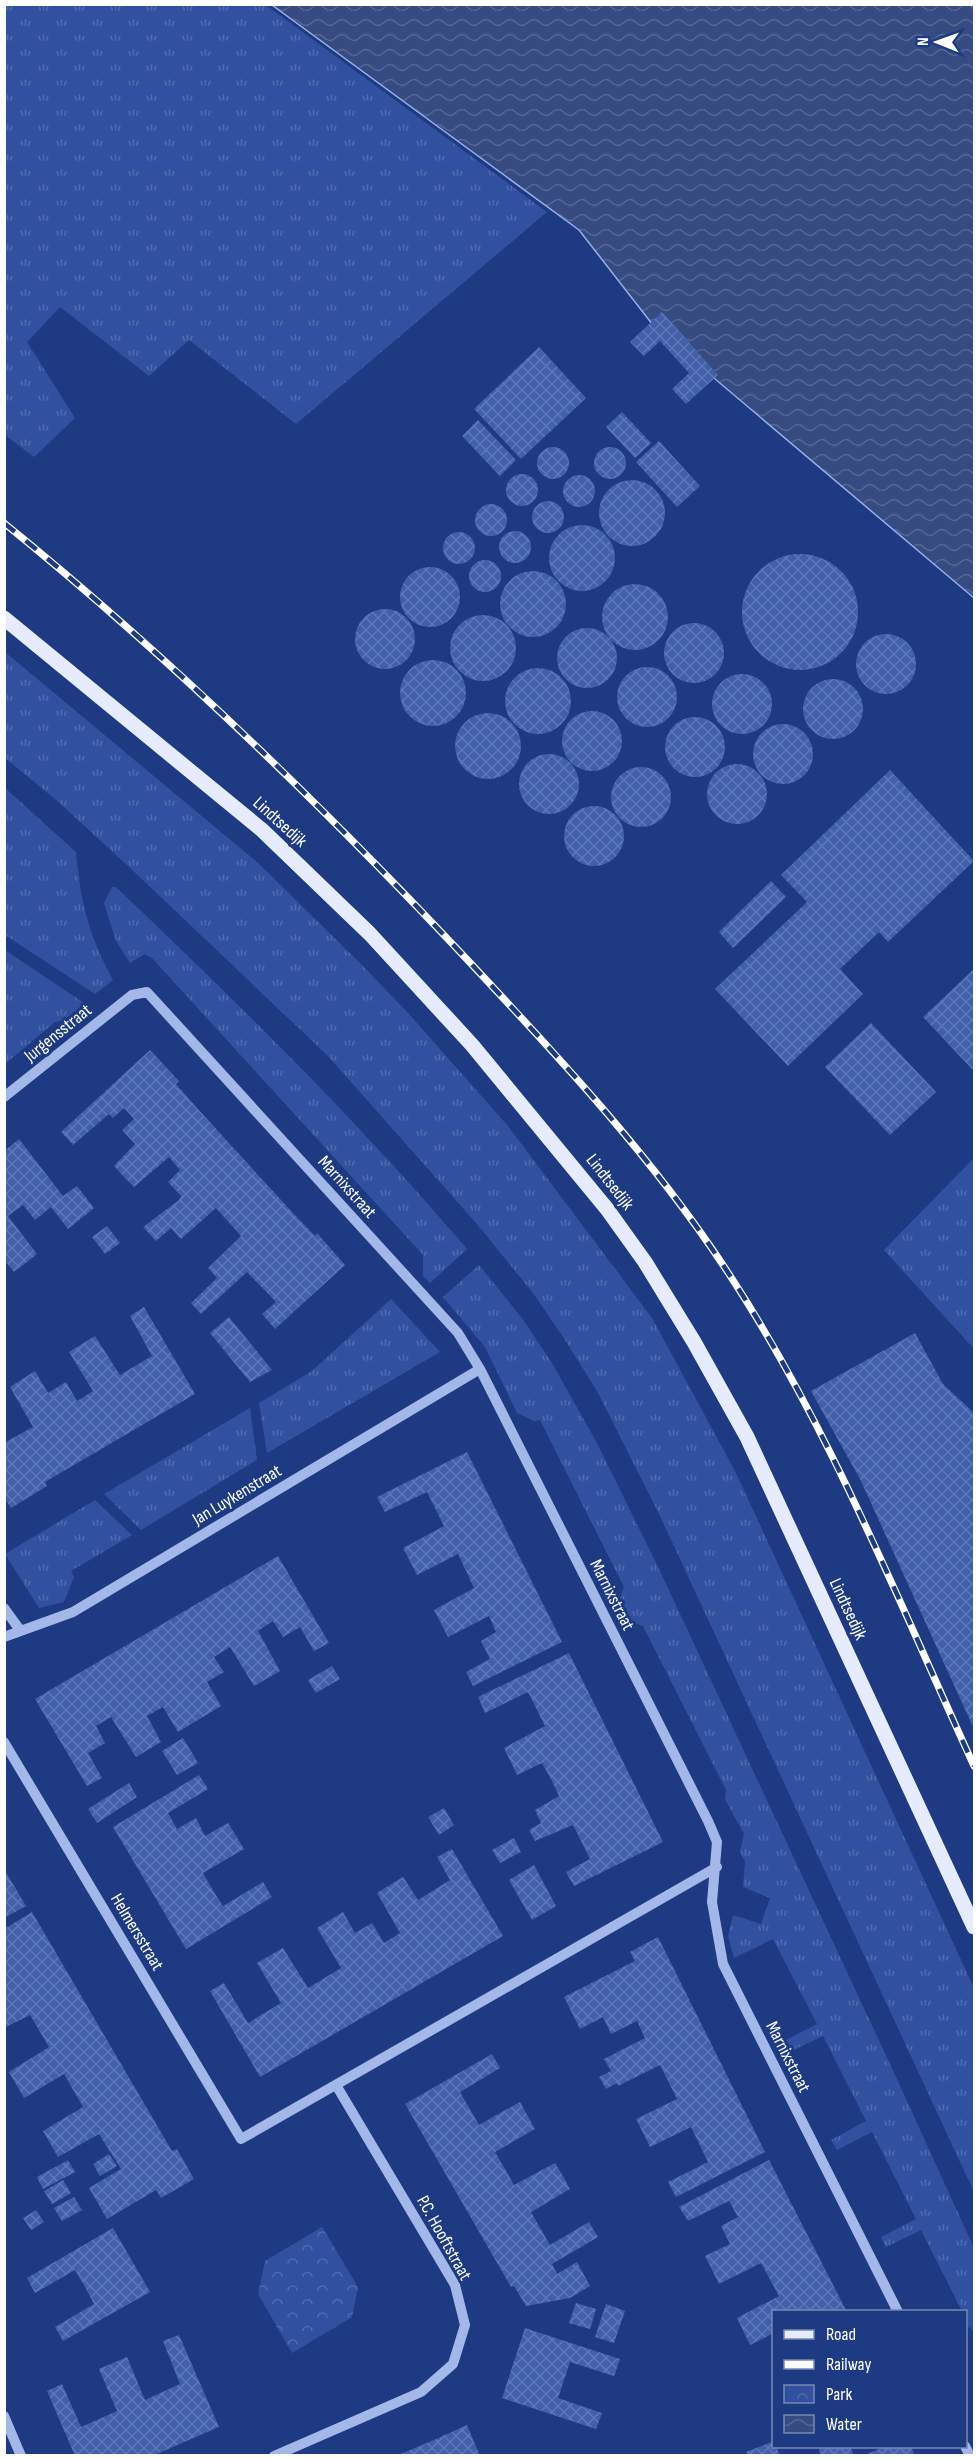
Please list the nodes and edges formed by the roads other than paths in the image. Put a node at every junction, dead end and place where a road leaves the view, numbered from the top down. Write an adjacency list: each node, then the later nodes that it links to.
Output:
1 (4, 618): 10 (main road, Lindtsedijk)
2 (132, 995): 3 (street, Jurgensstraat); 4 (street, Marnixstraat)
3 (4, 1097)
4 (480, 1369): 6 (street, Jan Luykenstraat); 9 (street, Marnixstraat)
5 (4, 1608): 6 (street)
6 (20, 1629): 7 (street, Jan Luykenstraat)
7 (4, 1637)
8 (4, 1742): 11 (street, Helmersstraat)
9 (717, 1867): 11 (street); 12 (street, Marnixstraat)
10 (975, 1927)
11 (336, 2085): 15 (street, P.C. Hooftstraat)
12 (896, 2310)
13 (4, 2416): 14 (street)
14 (21, 2456)
15 (274, 2456)

